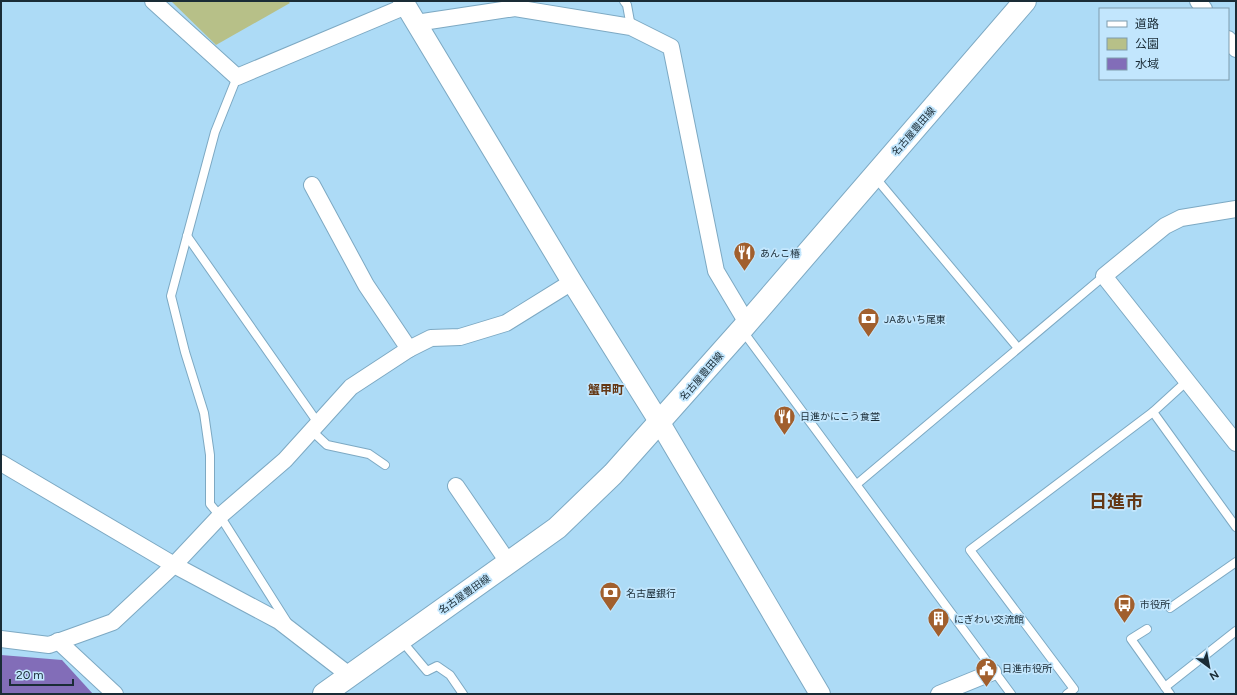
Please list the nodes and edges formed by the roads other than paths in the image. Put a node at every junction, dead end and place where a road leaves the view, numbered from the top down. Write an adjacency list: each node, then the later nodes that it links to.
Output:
1 (153, 1): 10 (street)
2 (624, 1): 7 (lane)
3 (1026, 1): 11 (main road, 名古屋豊田線)
4 (404, 3): 6 (street); 10 (street)
5 (519, 5): 6 (street); 7 (street)
6 (416, 23): 16 (street)
7 (631, 27): 17 (street)
8 (1229, 40): 9 (street)
9 (1236, 49)
10 (237, 77): 14 (lane)
11 (874, 176): 17 (main road, 名古屋豊田線); 18 (lane)
12 (312, 185): 19 (street)
13 (1236, 209): 15 (street)
14 (187, 236): 23 (lane); 29 (lane)
15 (1104, 276): 18 (lane); 20 (street)
16 (572, 282): 19 (street); 22 (street)
17 (744, 326): 22 (main road, 名古屋豊田線); 27 (lane)
18 (1018, 348): 27 (lane)
19 (409, 349): 23 (street)
20 (1187, 381): 21 (lane); 24 (street)
21 (1153, 412): 30 (lane); 50 (lane)
22 (660, 423): 31 (main road, 名古屋豊田線); 47 (street)
23 (315, 427): 26 (lane); 29 (street)
24 (1236, 443)
25 (1, 463): 33 (street)
26 (385, 465)
27 (857, 484): 41 (lane)
28 (456, 486): 31 (street)
29 (220, 516): 33 (street); 36 (lane)
30 (1236, 527)
31 (508, 562): 39 (main road, 名古屋豊田線)
32 (1236, 562): 34 (lane)
33 (174, 565): 36 (street); 40 (street)
34 (1170, 608)
35 (1147, 629): 43 (lane)
36 (292, 630): 42 (street)
37 (1236, 631): 43 (lane)
38 (1, 639): 40 (street)
39 (400, 639): 42 (main road, 名古屋豊田線); 46 (lane)
40 (58, 641): 44 (street)
41 (993, 672): 48 (street); 49 (lane)
42 (349, 675): 45 (main road, 名古屋豊田線)
43 (1167, 691)
44 (115, 694)
45 (324, 694)
46 (463, 694)
47 (820, 694)
48 (939, 694)
49 (1011, 694)
50 (1067, 694)

